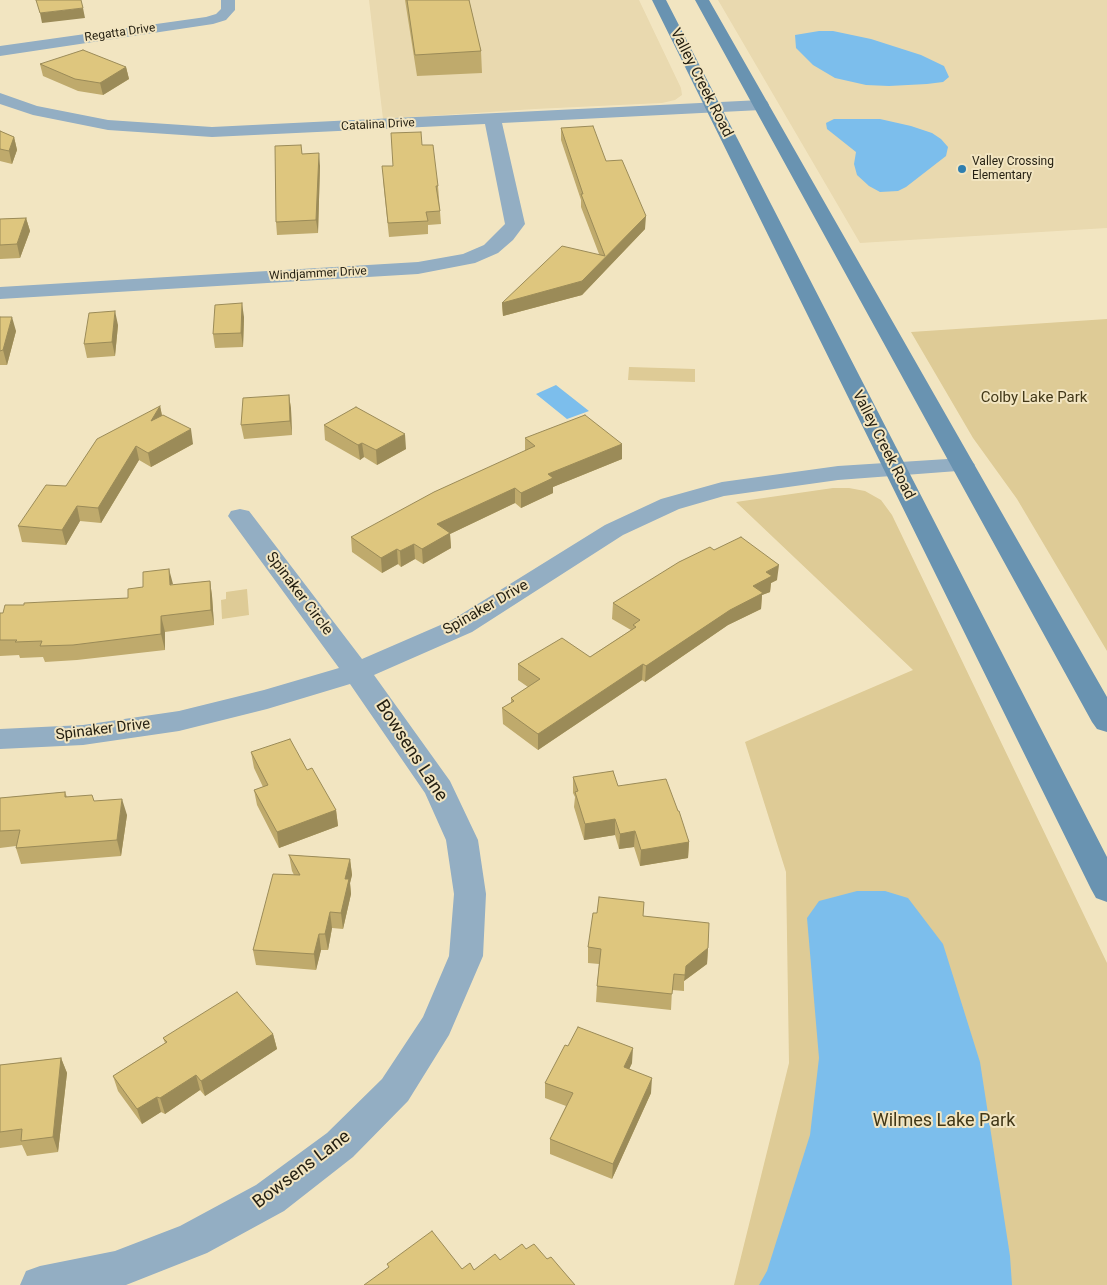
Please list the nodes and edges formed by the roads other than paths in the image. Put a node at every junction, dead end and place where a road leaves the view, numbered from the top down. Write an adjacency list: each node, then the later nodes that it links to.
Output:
1 (228, 0): 4 (street, Regatta Drive)
2 (659, 0): 7 (main road, Valley Creek Road)
3 (702, 0): 6 (main road)
4 (0, 50)
5 (0, 98): 8 (street, Catalina Drive)
6 (760, 106): 7 (street, Catalina Drive); 10 (main road)
7 (714, 108): 8 (street, Catalina Drive); 11 (main road, Valley Creek Road)
8 (493, 119): 9 (street, Windjammer Drive)
9 (0, 293)
10 (963, 465): 11 (street, Spinaker Drive); 14 (main road)
11 (896, 469): 13 (street, Spinaker Drive); 16 (main road, Valley Creek Road)
12 (240, 516): 13 (street, Spinaker Circle)
13 (358, 672): 15 (street, Spinaker Drive); 17 (street, Bowsens Lane)
14 (1107, 722)
15 (0, 739)
16 (1107, 889)
17 (40, 1285)

